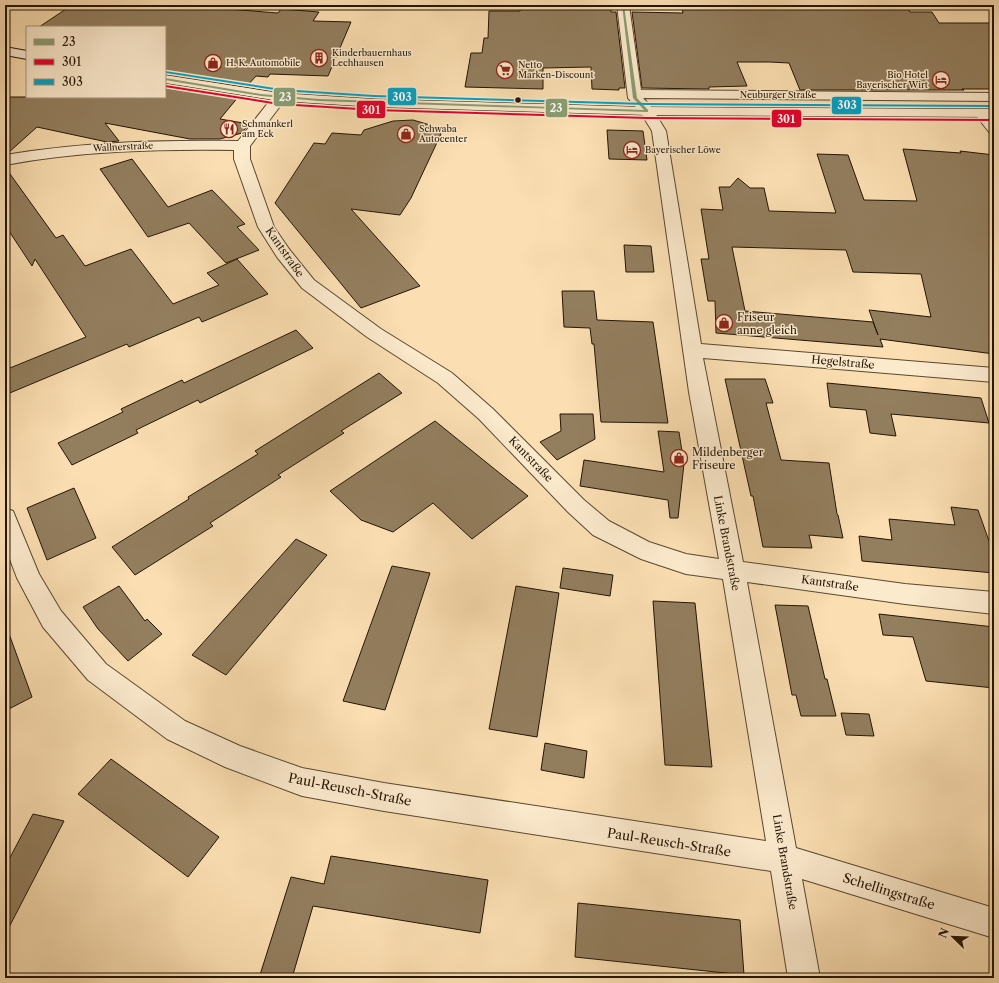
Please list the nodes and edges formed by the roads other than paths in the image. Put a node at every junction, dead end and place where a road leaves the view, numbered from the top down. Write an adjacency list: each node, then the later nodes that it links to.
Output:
1 (623, 5): 7 (street)
2 (5, 51): 3 (street)
3 (26, 55)
4 (166, 79): 5 (street, Neuburger Straße)
5 (280, 97): 7 (street, Neuburger Straße); 10 (street)
6 (994, 97): 7 (street, Neuburger Straße)
7 (640, 102): 8 (street, Neuburger Straße); 12 (street, Linke Brandstraße)
8 (987, 113): 9 (street)
9 (994, 128)
10 (242, 146): 11 (street, Wallnerstraße); 15 (street, Kantstraße)
11 (5, 160)
12 (692, 350): 13 (street, Hegelstraße); 15 (street, Linke Brandstraße)
13 (994, 375)
14 (5, 517): 17 (street, Paul-Reusch-Straße)
15 (733, 571): 16 (street, Kantstraße); 17 (street, Linke Brandstraße)
16 (994, 603)
17 (785, 860): 18 (street, Schellingstraße); 19 (street, Linke Brandstraße)
18 (994, 924)
19 (804, 978)

